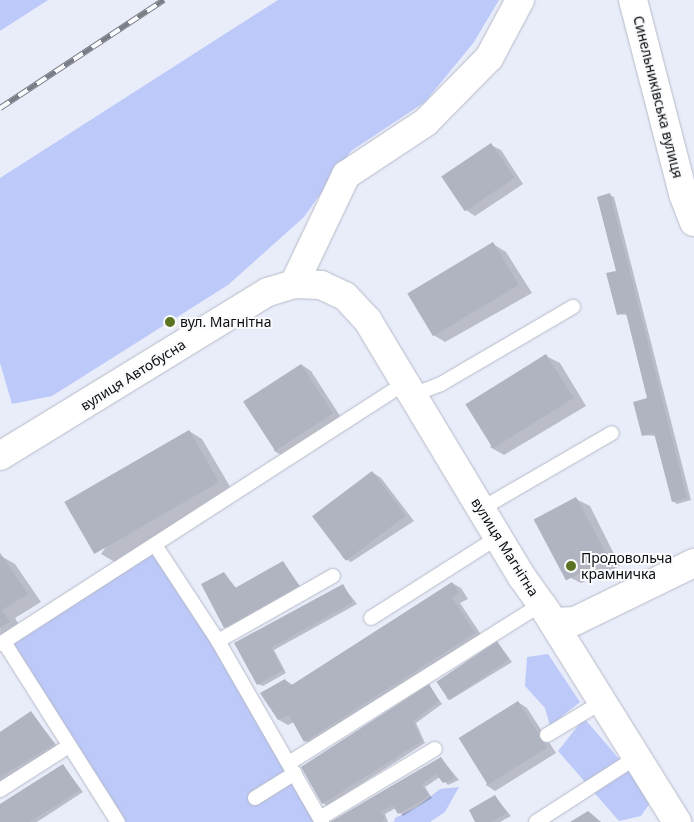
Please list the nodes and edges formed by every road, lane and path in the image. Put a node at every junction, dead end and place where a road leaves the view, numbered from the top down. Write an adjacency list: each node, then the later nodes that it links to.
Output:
1 (520, 0): 4 (street)
2 (633, 0): 3 (street, Синельниківська вулиця)
3 (694, 222)
4 (294, 284): 5 (street, вулиця Автобусна); 9 (street, вулиця Автобусна)
5 (321, 285): 7 (street, вулиця Магнітна)
6 (573, 307): 7 (lane)
7 (411, 388): 10 (street, вулиця Магнітна); 12 (lane)
8 (612, 433): 10 (lane)
9 (0, 456)
10 (481, 509): 11 (street, вулиця Магнітна)
11 (498, 536): 15 (street, вулиця Магнітна); 16 (lane)
12 (155, 545): 17 (lane); 18 (lane)
13 (694, 563): 15 (street)
14 (333, 576): 17 (lane)
15 (547, 613): 19 (street, вулиця Магнітна); 24 (lane)
16 (371, 618)
17 (218, 641): 24 (lane)
18 (2, 643): 21 (lane)
19 (602, 702): 20 (lane); 23 (street, вулиця Магнітна)
20 (547, 736)
21 (69, 746): 25 (lane); 28 (lane)
22 (435, 749): 27 (lane)
23 (638, 756): 29 (lane); 30 (street, вулиця Магнітна)
24 (292, 768): 26 (lane); 27 (lane)
25 (0, 790)
26 (255, 798)
27 (321, 820)
28 (118, 822)
29 (536, 822)
30 (677, 822)

